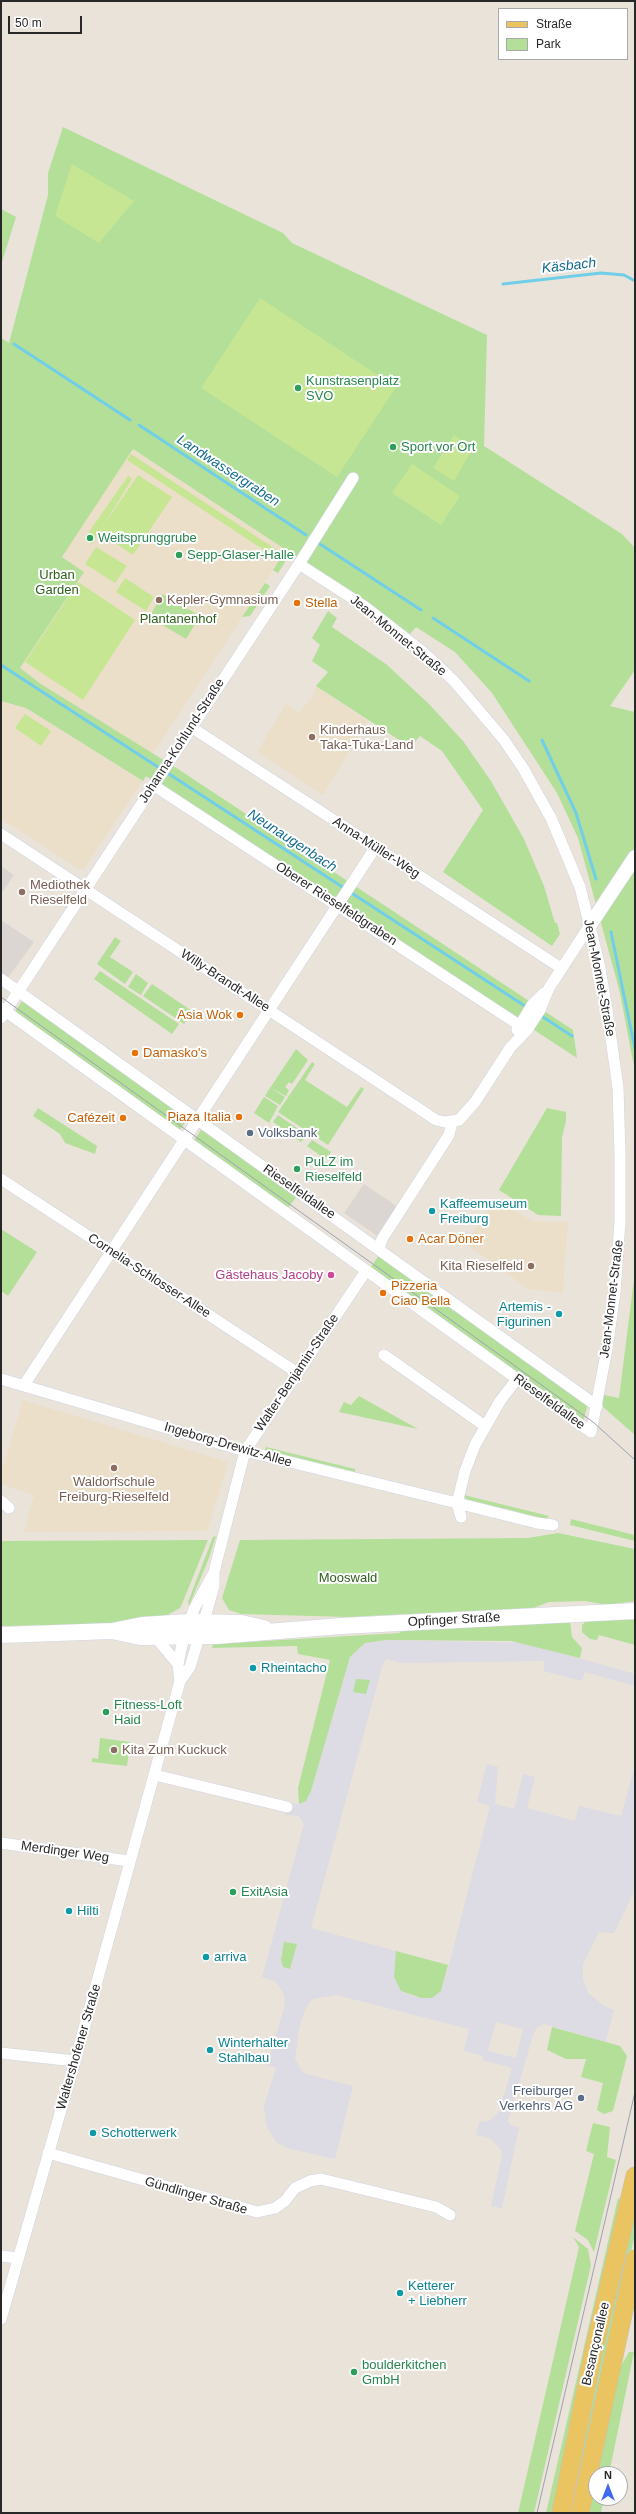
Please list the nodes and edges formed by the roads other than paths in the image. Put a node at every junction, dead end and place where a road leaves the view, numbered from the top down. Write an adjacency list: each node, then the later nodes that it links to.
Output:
1 (353, 478): 2 (street, Johanna-Kohlund-Straße)
2 (299, 564): 3 (street, Johanna-Kohlund-Straße); 10 (street, Jean-Monnet-Straße)
3 (191, 727): 4 (street, Johanna-Kohlund-Straße); 6 (street, Anna-Müller-Weg)
4 (154, 784): 8 (street, Johanna-Kohlund-Straße); 9 (street, Oberer Rieselfeldgraben)
5 (1, 834): 8 (street, Willy-Brandt-Allee)
6 (375, 848): 9 (street); 11 (street, Anna-Müller-Weg)
7 (635, 857): 10 (street)
8 (86, 889): 13 (street, Johanna-Kohlund-Straße); 15 (street, Willy-Brandt-Allee)
9 (340, 902): 15 (street); 16 (street, Oberer Rieselfeldgraben)
10 (590, 925): 11 (street); 29 (street, Jean-Monnet-Straße)
11 (561, 968): 16 (street)
12 (1, 979): 13 (street, Rieselfeldallee)
13 (18, 990): 14 (street, Johanna-Kohlund-Straße); 17 (street, Rieselfeldallee)
14 (5, 1010): 19 (street, Rieselfeldallee)
15 (269, 1010): 17 (street); 18 (street, Willy-Brandt-Allee)
16 (525, 1021): 18 (street)
17 (198, 1119): 19 (street); 21 (street, Rieselfeldallee)
18 (452, 1122): 21 (street)
19 (184, 1140): 22 (street); 23 (street, Rieselfeldallee)
20 (1, 1179): 22 (street, Cornelia-Schlosser-Allee)
21 (379, 1248): 29 (street, Rieselfeldallee)
22 (111, 1251): 25 (street, Cornelia-Schlosser-Allee); 28 (street)
23 (366, 1271): 25 (street, Walter-Benjamin-Straße); 27 (street, Rieselfeldallee)
24 (384, 1355): 30 (street)
25 (296, 1372): 32 (street, Walter-Benjamin-Straße)
26 (1, 1379): 28 (street, Ingeborg-Drewitz-Allee)
27 (517, 1379): 30 (street); 31 (street, Rieselfeldallee)
28 (24, 1385): 32 (street, Ingeborg-Drewitz-Allee)
29 (596, 1406): 31 (street, Jean-Monnet-Straße)
30 (485, 1426): 33 (street)
31 (591, 1432)
32 (245, 1451): 33 (street, Ingeborg-Drewitz-Allee); 37 (street, Walter-Benjamin-Straße)
33 (457, 1503): 34 (street); 35 (street, Ingeborg-Drewitz-Allee)
34 (461, 1517)
35 (553, 1525)
36 (634, 1610): 37 (main road, Opfinger Straße)
37 (194, 1629): 38 (main road, Opfinger Straße); 40 (main road, Opfinger Straße); 41 (street, Waltershofener Straße); 42 (street, Waltershofener Straße)
38 (112, 1631): 39 (main road, Opfinger Straße); 40 (main road, Opfinger Straße)
39 (1, 1635)
40 (160, 1642): 41 (street)
41 (178, 1664): 42 (street, Waltershofener Straße)
42 (180, 1681): 43 (street, Waltershofener Straße)
43 (154, 1775): 44 (street); 46 (street, Waltershofener Straße)
44 (287, 1807)
45 (1, 1843): 46 (street, Merdinger Weg)
46 (129, 1861): 48 (street, Waltershofener Straße)
47 (1, 2053): 48 (street)
48 (75, 2061): 49 (street, Waltershofener Straße)
49 (48, 2153): 51 (street, Gündlinger Straße); 53 (street, Waltershofener Straße)
50 (635, 2176): 56 (main road, Besançonallee)
51 (450, 2215)
52 (1, 2256): 53 (street)
53 (18, 2258): 55 (street, Waltershofener Straße)
54 (635, 2259): 57 (main road, Besançonallee)
55 (1, 2319)
56 (561, 2513)
57 (580, 2513)

